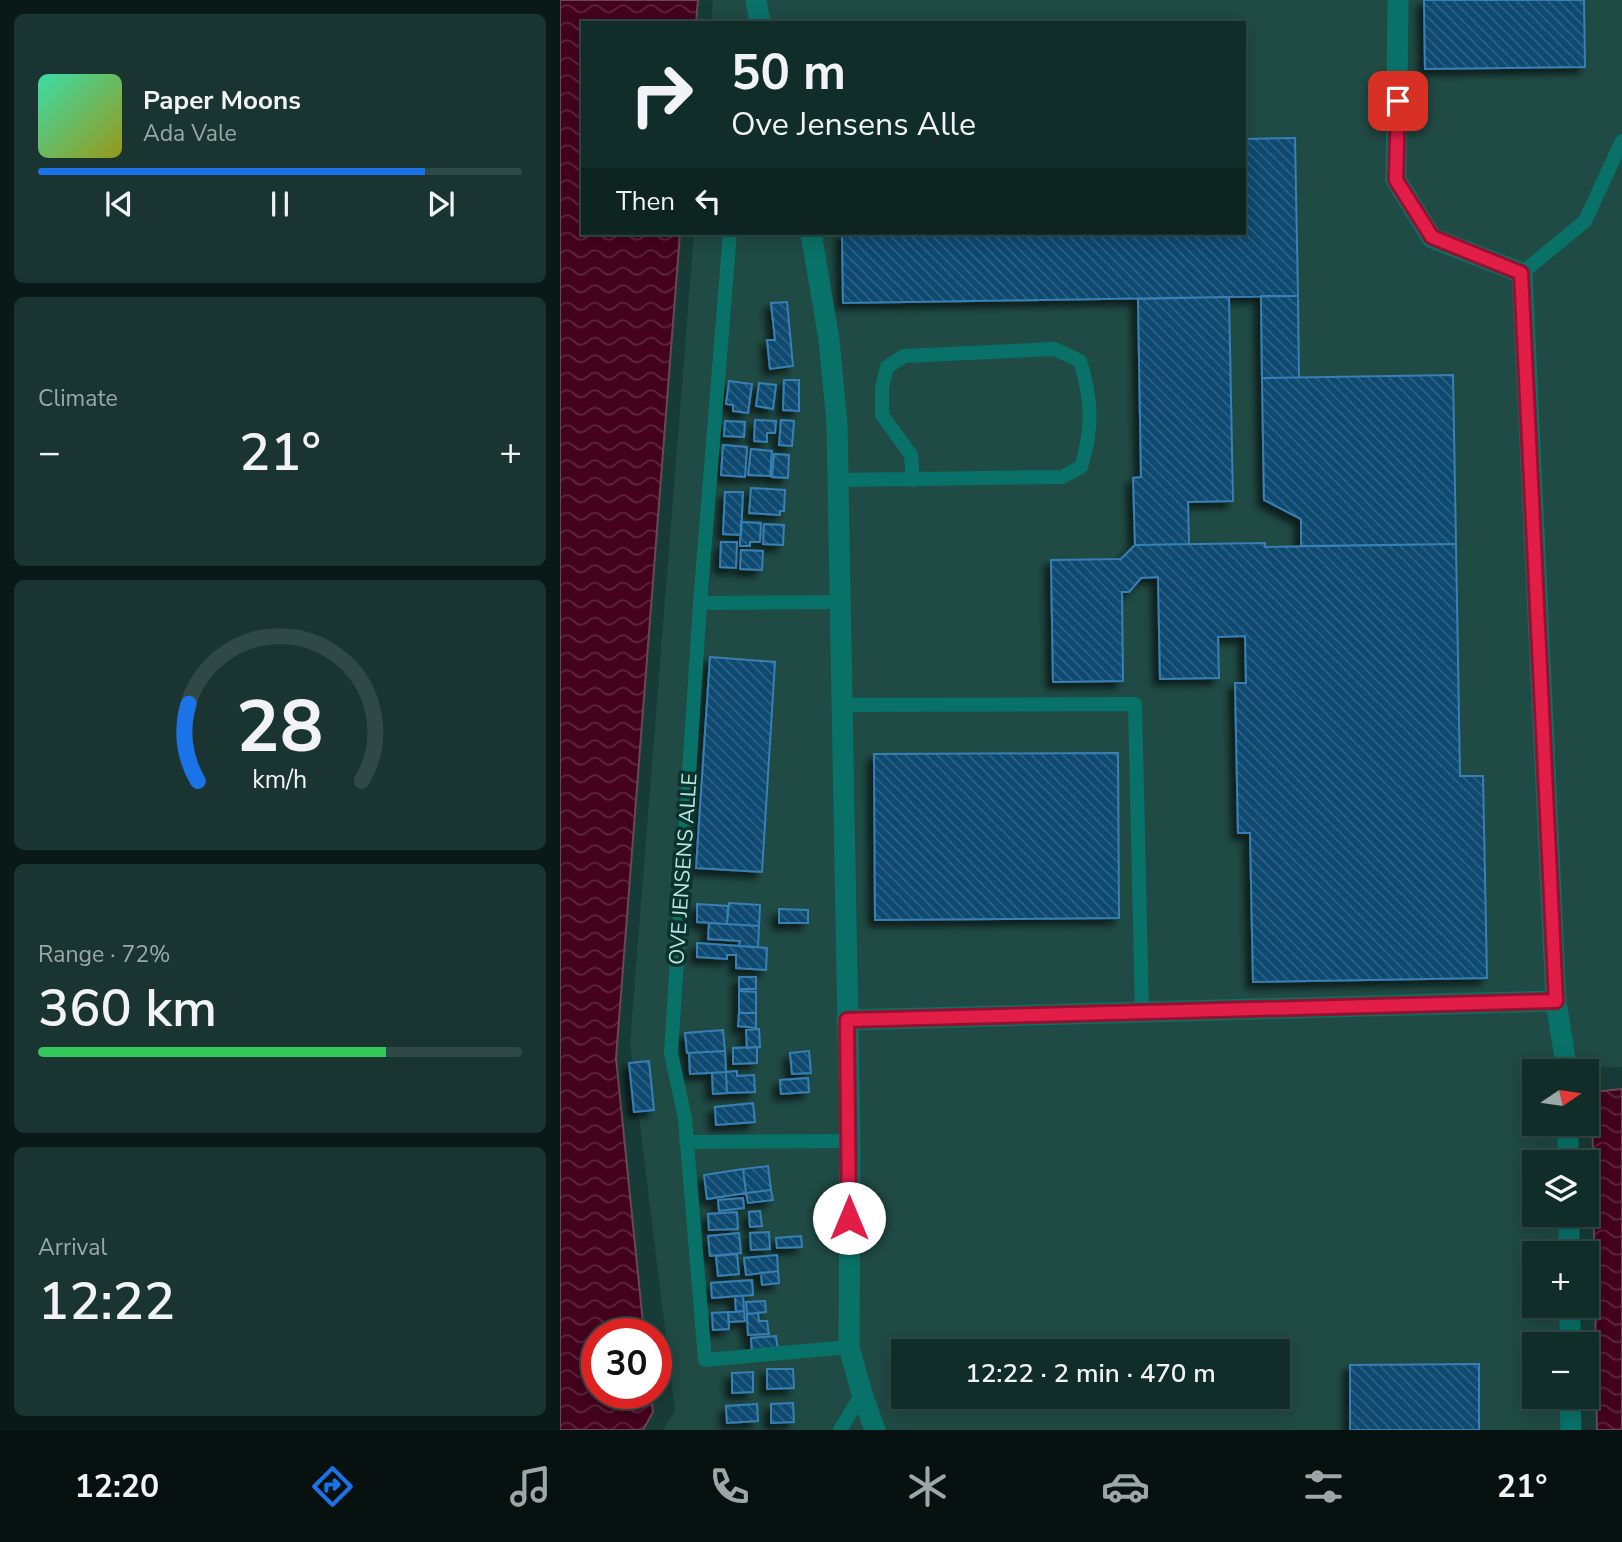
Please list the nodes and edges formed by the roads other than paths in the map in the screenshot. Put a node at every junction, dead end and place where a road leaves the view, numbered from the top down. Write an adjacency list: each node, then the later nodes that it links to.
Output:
1 (756, 0): 3 (street)
2 (1398, 0): 7 (street)
3 (760, 21)
4 (1622, 141): 7 (lane)
5 (730, 235): 11 (lane, OVE JENSENS ALLE)
6 (811, 235): 8 (street)
7 (1521, 273): 13 (street)
8 (838, 480): 9 (lane); 10 (street)
9 (913, 480): 9 (lane)
10 (840, 602): 11 (lane); 12 (street)
11 (700, 603): 18 (lane, OVE JENSENS ALLE)
12 (842, 705): 14 (lane); 15 (street)
13 (1556, 1001): 14 (street); 16 (street)
14 (1142, 1012): 15 (street)
15 (847, 1020): 17 (street)
16 (1565, 1059)
17 (850, 1141): 18 (lane); 19 (street)
18 (687, 1142): 19 (lane, OVE JENSENS ALLE)
19 (849, 1347): 20 (street)
20 (862, 1394): 22 (lane); 23 (street)
21 (1570, 1409): 24 (street)
22 (839, 1430)
23 (875, 1430)
24 (1571, 1430)

